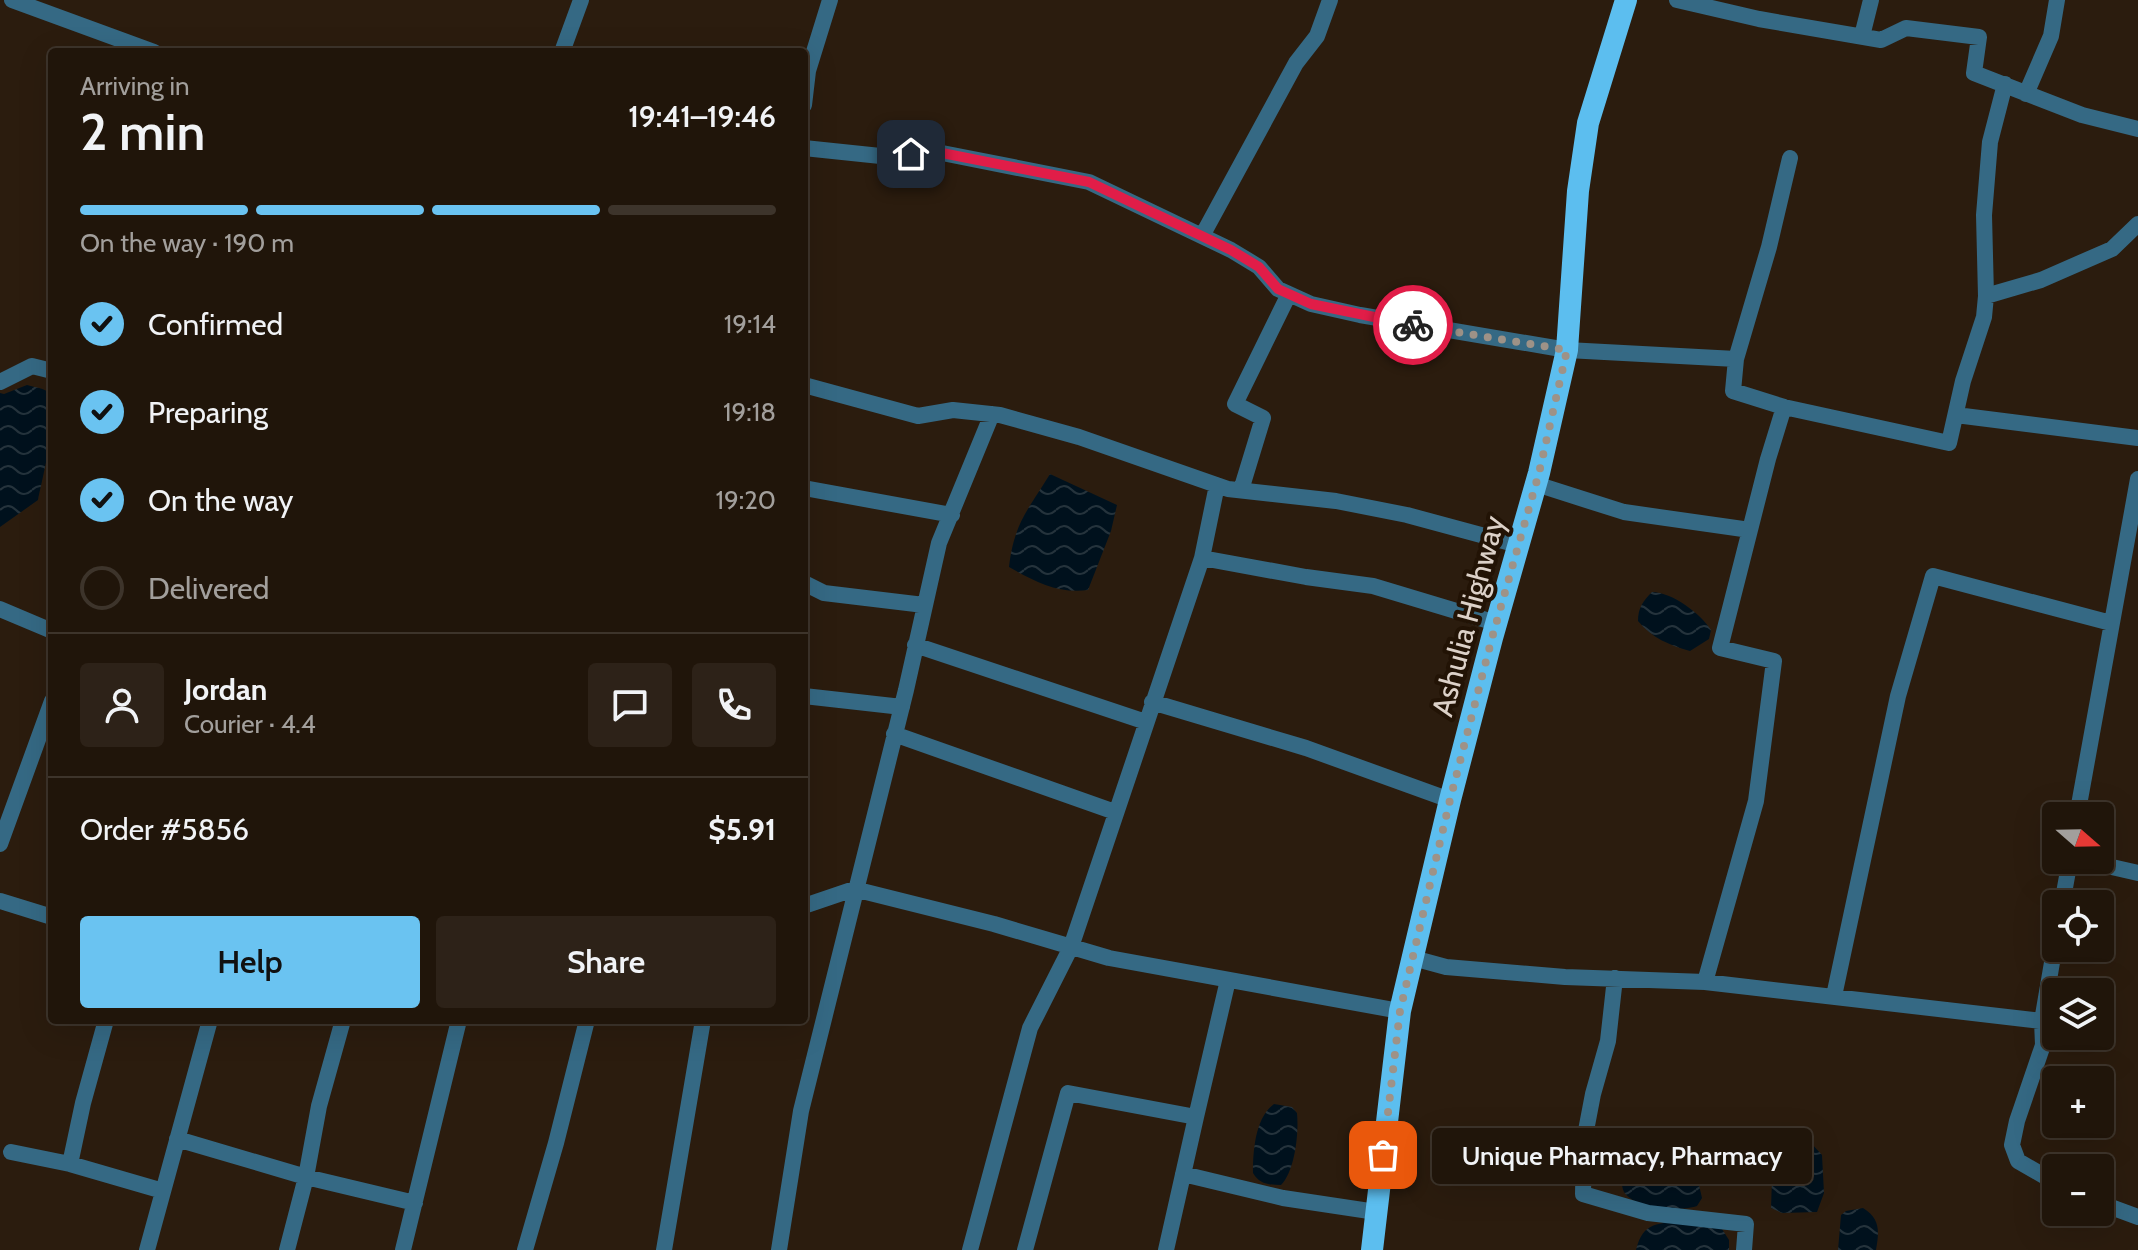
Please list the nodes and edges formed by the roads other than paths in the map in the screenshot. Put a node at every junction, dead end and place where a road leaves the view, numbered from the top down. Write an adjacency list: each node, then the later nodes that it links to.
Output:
1 (12, 0): 10 (street)
2 (581, 0): 11 (street)
3 (830, 0): 12 (street)
4 (1330, 0): 19 (street)
5 (1626, 0): 22 (highway, Ashulia Highway)
6 (1677, 0): 9 (street)
7 (1871, 0): 9 (street)
8 (2057, 0): 14 (street)
9 (1862, 36): 13 (street)
10 (143, 48)
11 (563, 48)
12 (808, 71)
13 (2005, 84): 14 (street); 21 (street)
14 (2026, 94): 15 (street)
15 (2138, 129)
16 (808, 148): 19 (street)
17 (1790, 158): 23 (street)
18 (2138, 224): 21 (street)
19 (1202, 236): 20 (street)
20 (1289, 294): 22 (street); 35 (street)
21 (1986, 296): 29 (street)
22 (1567, 350): 23 (street); 32 (highway, Ashulia Highway)
23 (1736, 359): 27 (street)
24 (48, 370): 25 (street)
25 (0, 382)
26 (808, 386): 28 (street)
27 (1784, 407): 29 (street); 37 (street)
28 (992, 414): 33 (street); 36 (street)
29 (1956, 415): 30 (street)
30 (2138, 438)
31 (2138, 479): 44 (street)
32 (1536, 484): 37 (street); 38 (highway, Ashulia Highway)
33 (1217, 485): 35 (street); 39 (street)
34 (808, 489): 36 (street)
35 (1241, 490): 38 (street)
36 (952, 515): 41 (street)
37 (1750, 530): 67 (street)
38 (1518, 545): 43 (highway, Ashulia Highway)
39 (1202, 558): 43 (street); 48 (street)
40 (808, 585): 41 (street)
41 (924, 605): 46 (street)
42 (0, 609): 45 (street)
43 (1496, 623): 53 (highway, Ashulia Highway)
44 (2111, 623): 54 (street); 68 (street)
45 (48, 629)
46 (915, 645): 49 (street); 51 (street)
47 (808, 696): 49 (street)
48 (1152, 702): 51 (street); 53 (street)
49 (902, 707): 52 (street)
50 (48, 712): 56 (street)
51 (1146, 722): 55 (street)
52 (894, 734): 55 (street); 59 (street)
53 (1450, 800): 64 (highway, Ashulia Highway)
54 (2079, 802)
55 (1115, 812): 63 (street)
56 (0, 844)
57 (2114, 868): 58 (street)
58 (2138, 873)
59 (854, 889): 61 (street); 63 (street); 95 (street)
60 (0, 901): 62 (street)
61 (808, 905)
62 (48, 916)
63 (1071, 947): 66 (street); 96 (street)
64 (1413, 958): 65 (street); 69 (highway, Ashulia Highway)
65 (1615, 978): 67 (street); 100 (street)
66 (1228, 980): 69 (street); 78 (street)
67 (1705, 982): 68 (street)
68 (1834, 996): 70 (street)
69 (1400, 1011): 88 (highway, Ashulia Highway)
70 (2042, 1021)
71 (105, 1024): 81 (street)
72 (209, 1024): 79 (street)
73 (342, 1024): 84 (street)
74 (458, 1024): 86 (street)
75 (586, 1024): 93 (street)
76 (702, 1024): 94 (street)
77 (2042, 1048): 83 (street)
78 (1196, 1117): 82 (street); 97 (street)
79 (177, 1139): 84 (street); 85 (street)
80 (11, 1152): 81 (street)
81 (70, 1164): 85 (street)
82 (1183, 1174): 88 (street); 98 (street)
83 (2042, 1175)
84 (306, 1177): 86 (street); 91 (street)
85 (163, 1191): 90 (street)
86 (415, 1203): 92 (street)
87 (2114, 1208): 89 (street)
88 (1376, 1212): 99 (highway, Ashulia Highway)
89 (2138, 1217)
90 (147, 1250)
91 (287, 1250)
92 (403, 1250)
93 (525, 1250)
94 (664, 1250)
95 (779, 1250)
96 (970, 1250)
97 (1025, 1250)
98 (1166, 1250)
99 (1372, 1250)
100 (1744, 1250)

